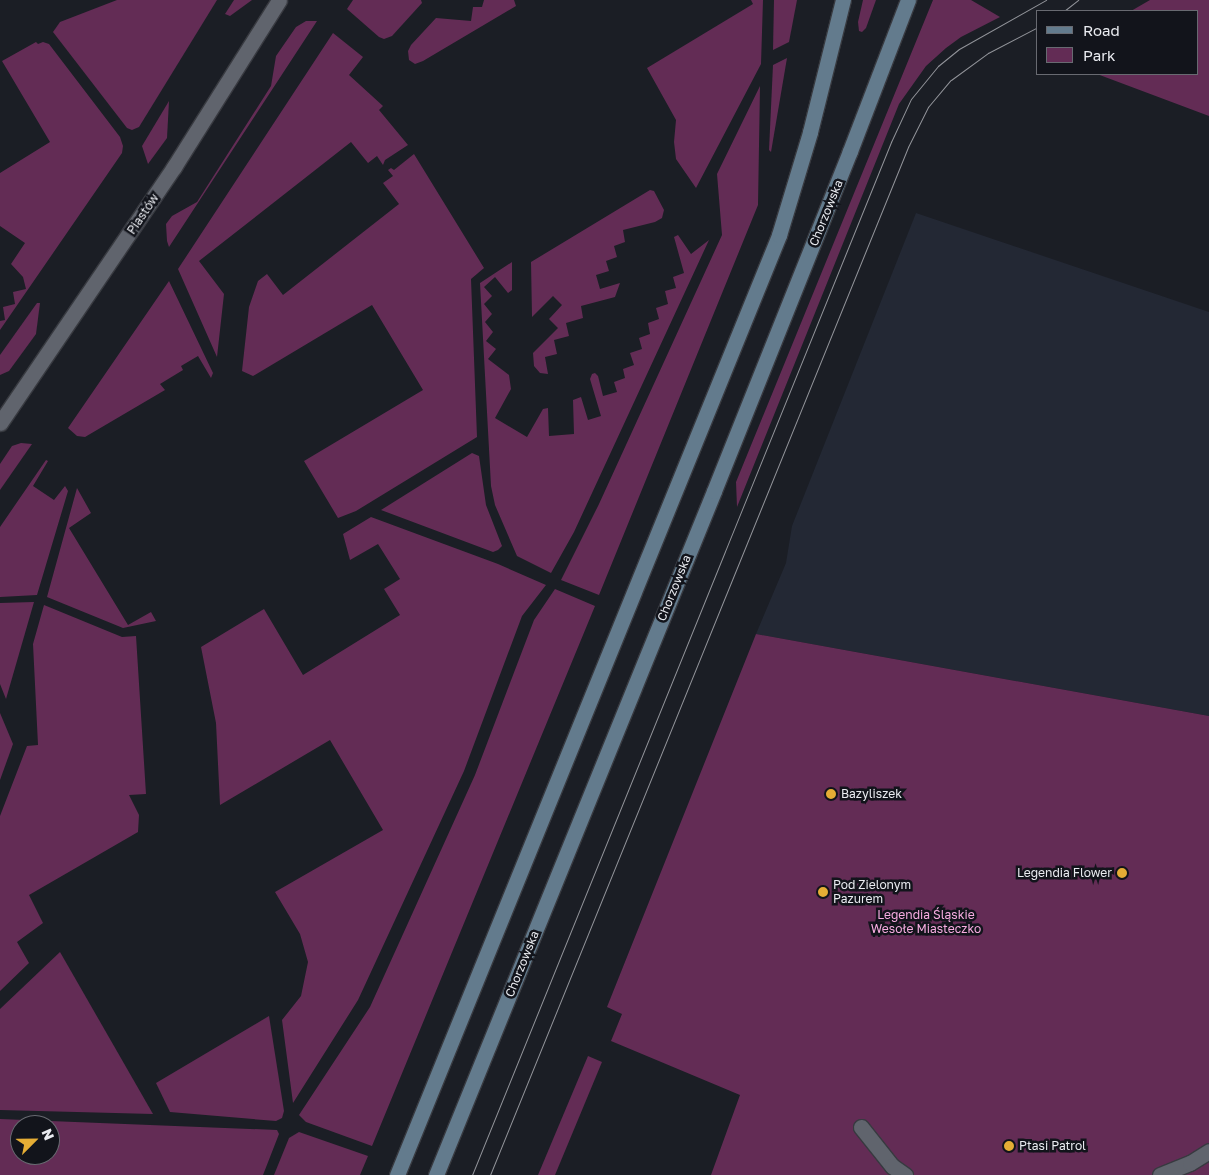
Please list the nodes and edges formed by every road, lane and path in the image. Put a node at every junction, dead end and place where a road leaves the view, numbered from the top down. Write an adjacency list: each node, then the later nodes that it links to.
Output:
1 (280, 0): 4 (street, Piastów)
2 (843, 0): 7 (main road)
3 (908, 0): 8 (main road, Chorzowska)
4 (0, 423)
5 (861, 1127): 9 (street)
6 (1209, 1151): 10 (street)
7 (398, 1175)
8 (436, 1175)
9 (905, 1175)
10 (1160, 1175)

